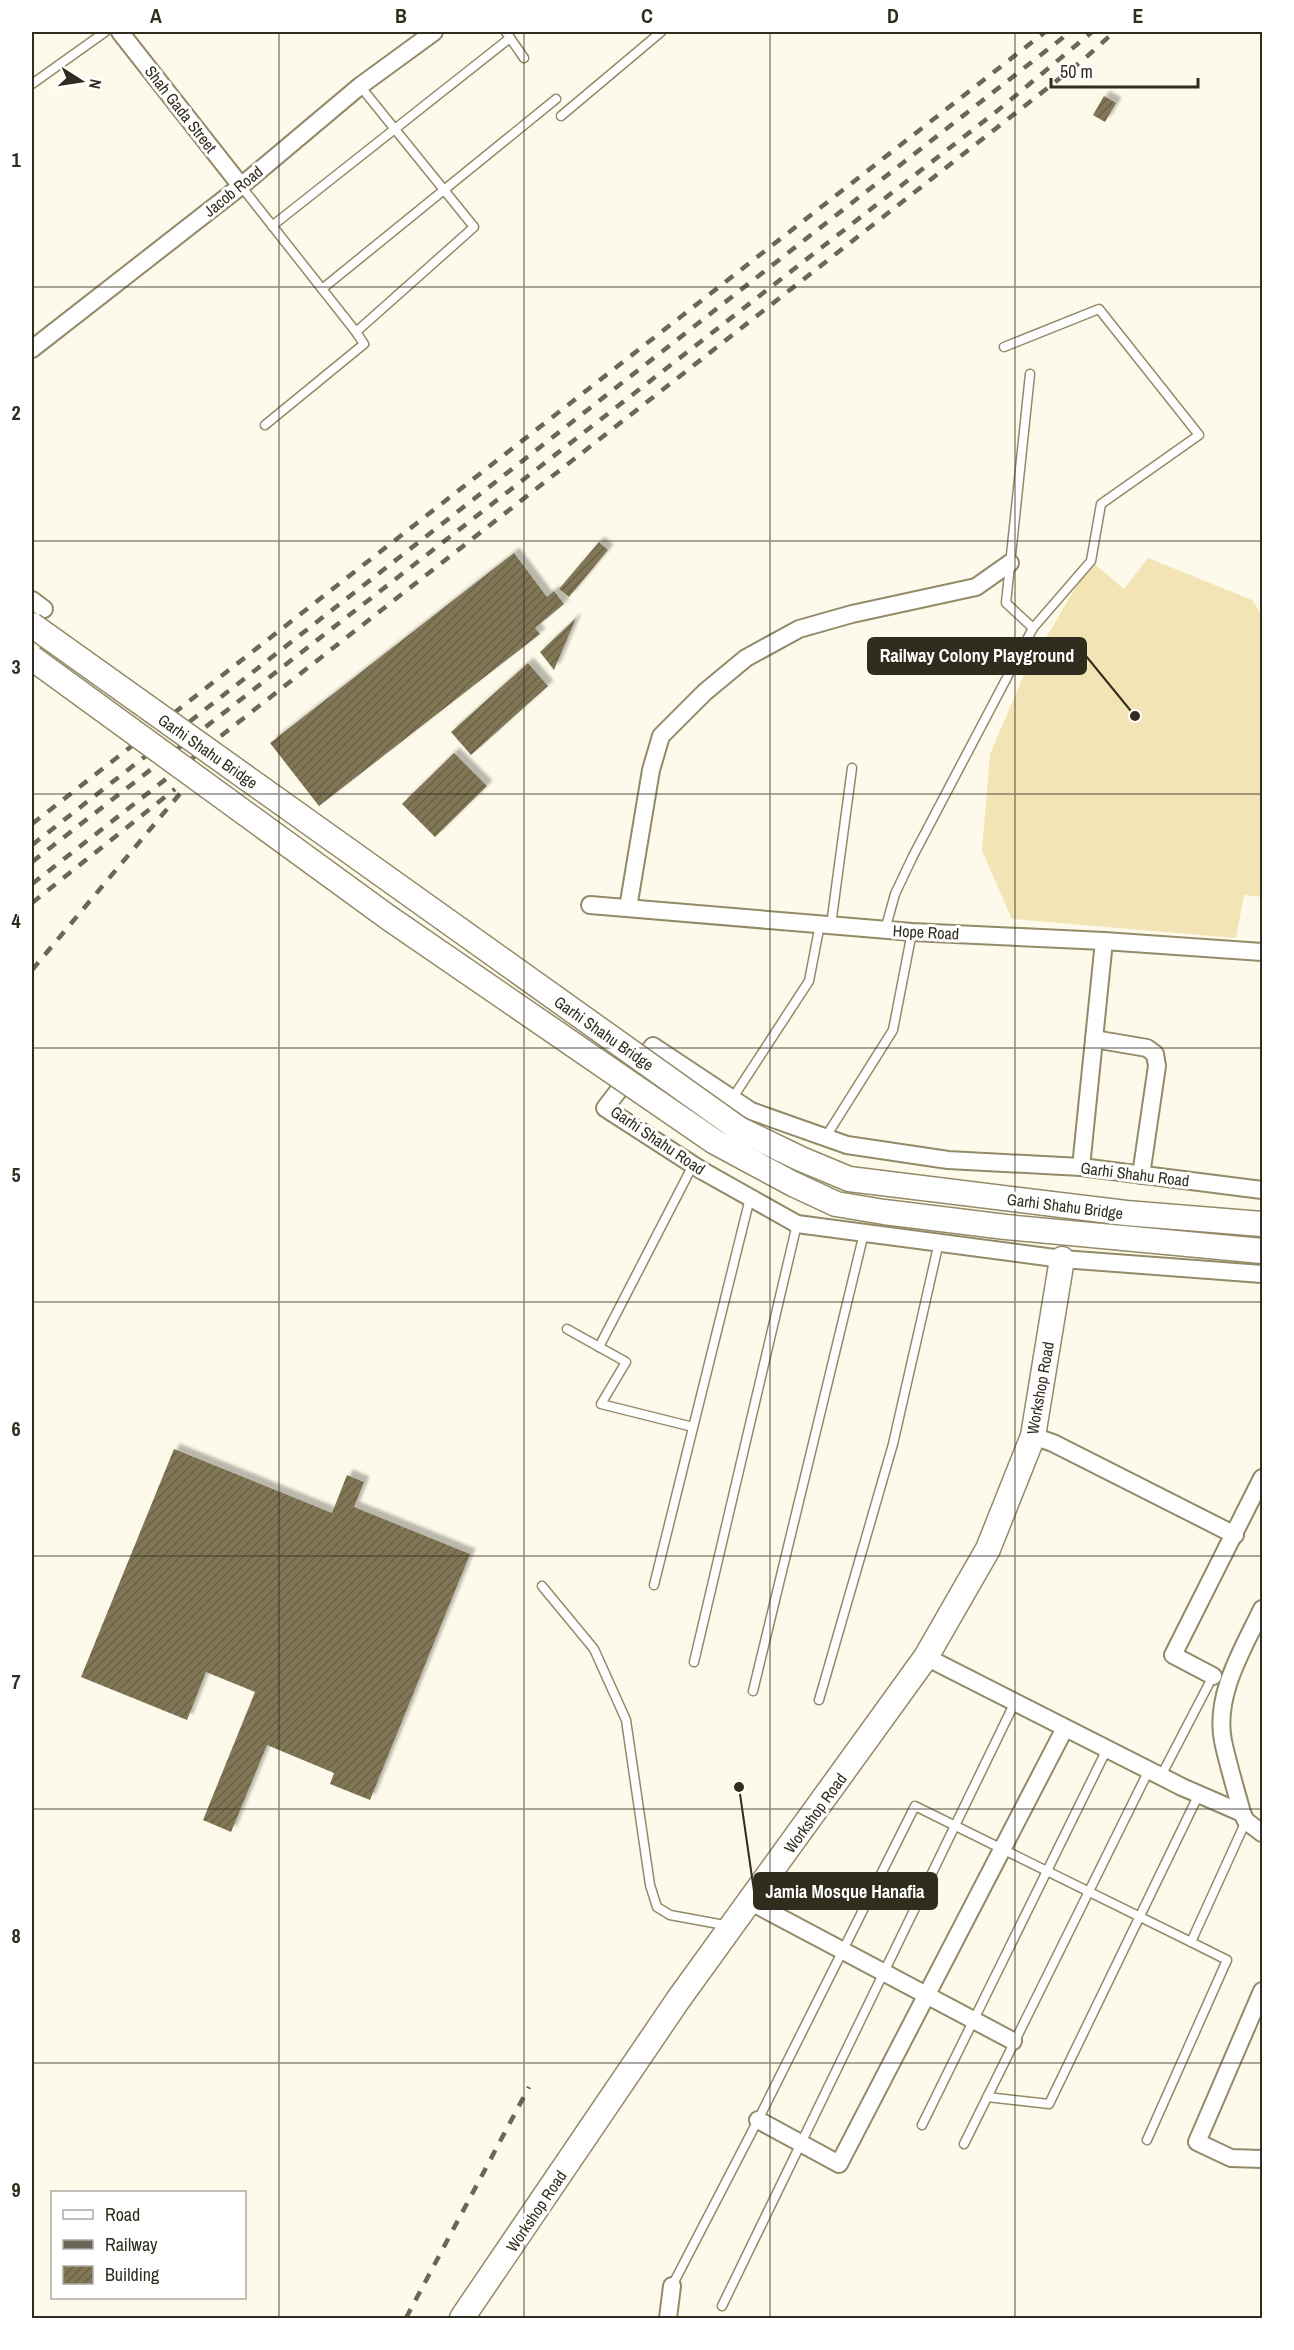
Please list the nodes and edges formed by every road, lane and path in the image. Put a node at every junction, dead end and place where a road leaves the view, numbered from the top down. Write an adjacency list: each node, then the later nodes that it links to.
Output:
1 (105, 32): 7 (lane)
2 (120, 32): 12 (street, Shah Gada Street)
3 (434, 32): 8 (street, Jacob Road)
4 (662, 32): 10 (lane)
5 (508, 35): 6 (lane); 11 (lane)
6 (524, 58)
7 (32, 84)
8 (360, 86): 11 (lane); 12 (street, Jacob Road)
9 (556, 99): 13 (lane)
10 (561, 116)
11 (395, 129): 13 (lane); 14 (lane)
12 (241, 186): 14 (lane); 18 (street, Jacob Road)
13 (445, 190): 15 (lane); 16 (lane)
14 (272, 226): 15 (lane)
15 (322, 290): 16 (lane)
16 (356, 332): 20 (lane)
17 (1004, 346): 23 (lane)
18 (32, 349)
19 (1030, 374): 21 (lane)
20 (265, 425)
21 (1010, 563): 23 (lane); 27 (street)
22 (36, 612): 42 (main road, Garhi Shahu Bridge, bridge)
23 (1033, 627): 29 (lane)
24 (32, 658): 45 (main road, Garhi Shahu Bridge, bridge)
25 (852, 768): 28 (lane)
26 (590, 905): 27 (street, Hope Road)
27 (628, 908): 28 (street, Hope Road)
28 (825, 925): 29 (street, Hope Road); 34 (lane)
29 (885, 930): 30 (street, Hope Road)
30 (912, 932): 31 (street, Hope Road); 35 (lane)
31 (1104, 941): 32 (street, Hope Road); 33 (street)
32 (1263, 952)
33 (1094, 1039): 37 (street); 38 (street)
34 (732, 1099): 35 (street, Garhi Shahu Road); 36 (street, Garhi Shahu Road)
35 (824, 1139): 37 (street, Garhi Shahu Road)
36 (693, 1165): 40 (street, Garhi Shahu Road); 49 (lane)
37 (1081, 1167): 38 (street, Garhi Shahu Road)
38 (1141, 1175): 39 (street, Garhi Shahu Road)
39 (1263, 1190)
40 (750, 1198): 41 (street, Garhi Shahu Road); 50 (lane)
41 (797, 1224): 43 (street, Garhi Shahu Road); 58 (lane)
42 (1263, 1224)
43 (864, 1233): 44 (street, Garhi Shahu Road); 60 (lane)
44 (939, 1242): 46 (street, Garhi Shahu Road); 61 (lane)
45 (1263, 1251)
46 (1062, 1259): 47 (street, Garhi Shahu Road); 51 (main road, Workshop Road)
47 (1263, 1274)
48 (567, 1329): 49 (lane)
49 (599, 1347): 50 (lane)
50 (693, 1427): 54 (lane)
51 (1033, 1436): 53 (street); 57 (main road, Workshop Road)
52 (1263, 1478): 53 (street)
53 (1235, 1535): 59 (street)
54 (654, 1585)
55 (542, 1586): 75 (lane)
56 (1263, 1609): 67 (street)
57 (926, 1658): 62 (street); 73 (main road, Workshop Road)
58 (694, 1662)
59 (1213, 1676): 65 (lane)
60 (753, 1691)
61 (819, 1700)
62 (1015, 1702): 63 (street); 68 (lane)
63 (1065, 1728): 64 (street); 70 (street)
64 (1107, 1749): 65 (street); 71 (lane)
65 (1155, 1773): 66 (street); 72 (lane)
66 (1199, 1794): 67 (street); 74 (lane)
67 (1244, 1817): 69 (street); 76 (lane)
68 (955, 1825): 70 (lane); 77 (lane); 78 (lane)
69 (1263, 1833)
70 (1002, 1849): 71 (lane); 80 (street)
71 (1047, 1871): 72 (lane); 81 (lane)
72 (1089, 1891): 74 (lane); 82 (lane)
73 (751, 1902): 75 (main road, Workshop Road); 77 (street)
74 (1140, 1916): 76 (lane); 83 (lane)
75 (732, 1926): 92 (main road, Workshop Road)
76 (1191, 1942): 86 (lane)
77 (842, 1948): 78 (street); 84 (lane)
78 (885, 1971): 80 (street); 87 (lane)
79 (1263, 1991): 89 (street)
80 (927, 1994): 81 (street); 87 (street)
81 (974, 2020): 82 (street); 85 (lane)
82 (1013, 2041): 83 (lane)
83 (987, 2097): 88 (lane)
84 (758, 2120): 87 (street); 90 (lane)
85 (922, 2125)
86 (1147, 2140)
87 (801, 2143): 91 (lane)
88 (964, 2144)
89 (1263, 2159)
90 (672, 2286): 93 (street)
91 (722, 2306)
92 (464, 2318)
93 (668, 2319)

